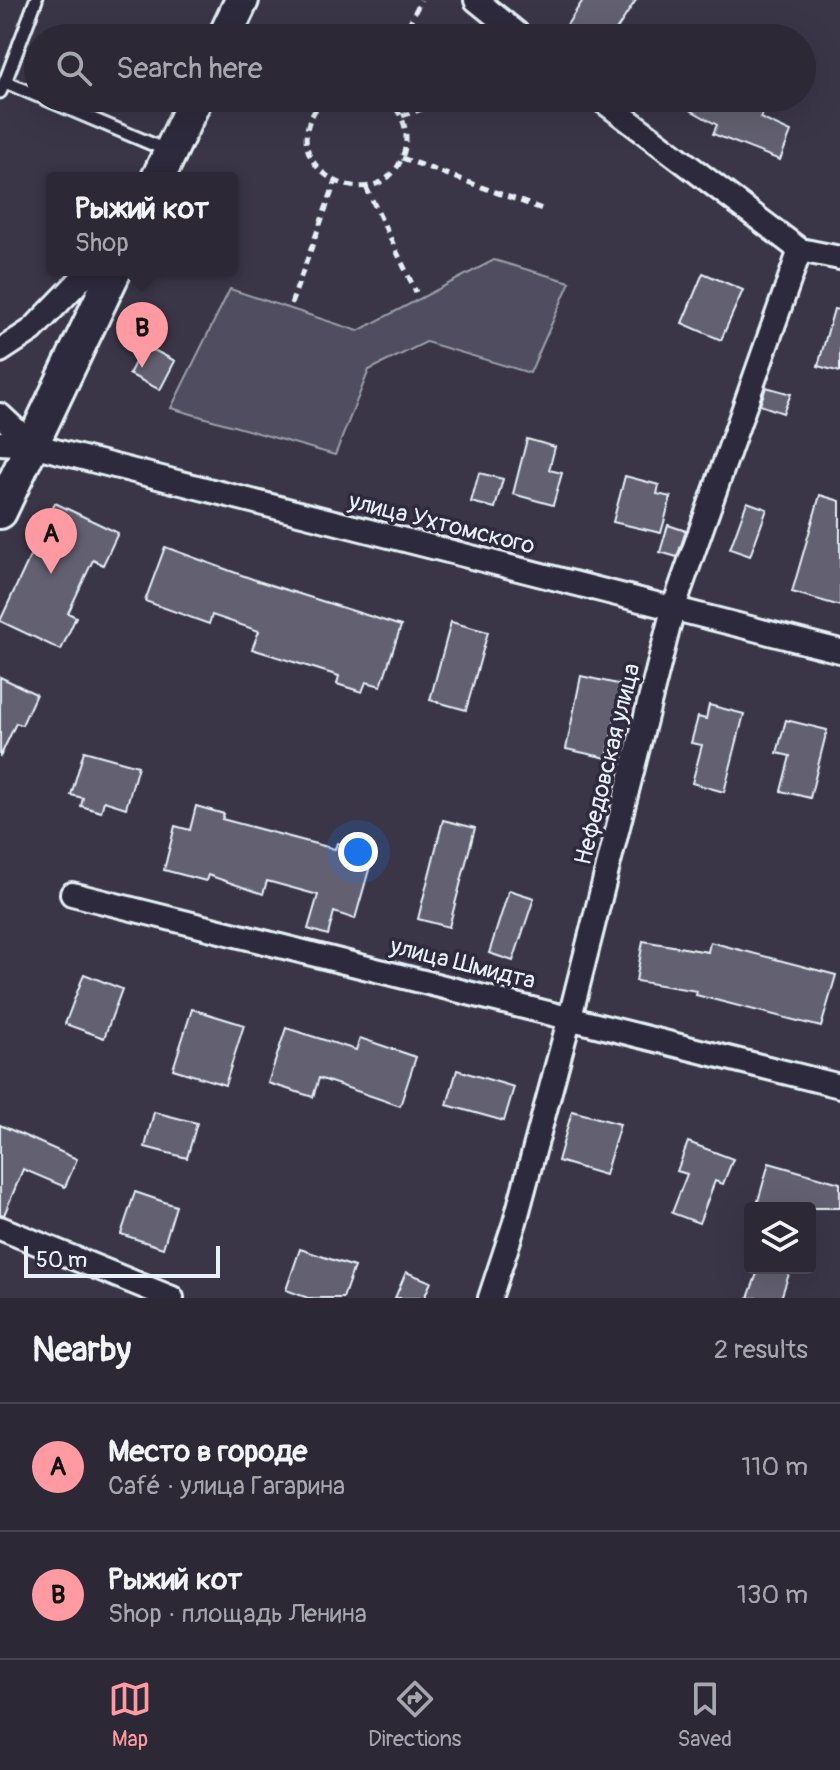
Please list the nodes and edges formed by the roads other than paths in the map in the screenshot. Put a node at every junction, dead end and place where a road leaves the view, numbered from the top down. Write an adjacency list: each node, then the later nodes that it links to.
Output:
1 (36, 0): 4 (lane)
2 (242, 0): 5 (main road)
3 (476, 0): 6 (street)
4 (27, 24)
5 (231, 24)
6 (506, 24)
7 (24, 31): 8 (lane)
8 (2, 87): 9 (lane)
9 (24, 93)
10 (67, 112): 13 (lane)
11 (189, 112): 13 (main road)
12 (618, 112): 14 (street)
13 (164, 165)
14 (800, 250): 15 (street); 22 (street, Нефедовская улица)
15 (840, 258)
16 (84, 276): 18 (street)
17 (112, 276): 20 (main road)
18 (0, 351)
19 (0, 415): 20 (street)
20 (16, 444): 21 (main road); 22 (street, улица Ухтомского)
21 (0, 512)
22 (673, 609): 23 (street, улица Ухтомского); 25 (street, Нефедовская улица)
23 (840, 651)
24 (72, 894): 25 (street, улица Шмидта)
25 (570, 1017): 26 (street, улица Шмидта); 29 (street, Нефедовская улица)
26 (840, 1086)
27 (0, 1228): 28 (street)
28 (172, 1298)
29 (490, 1298)

